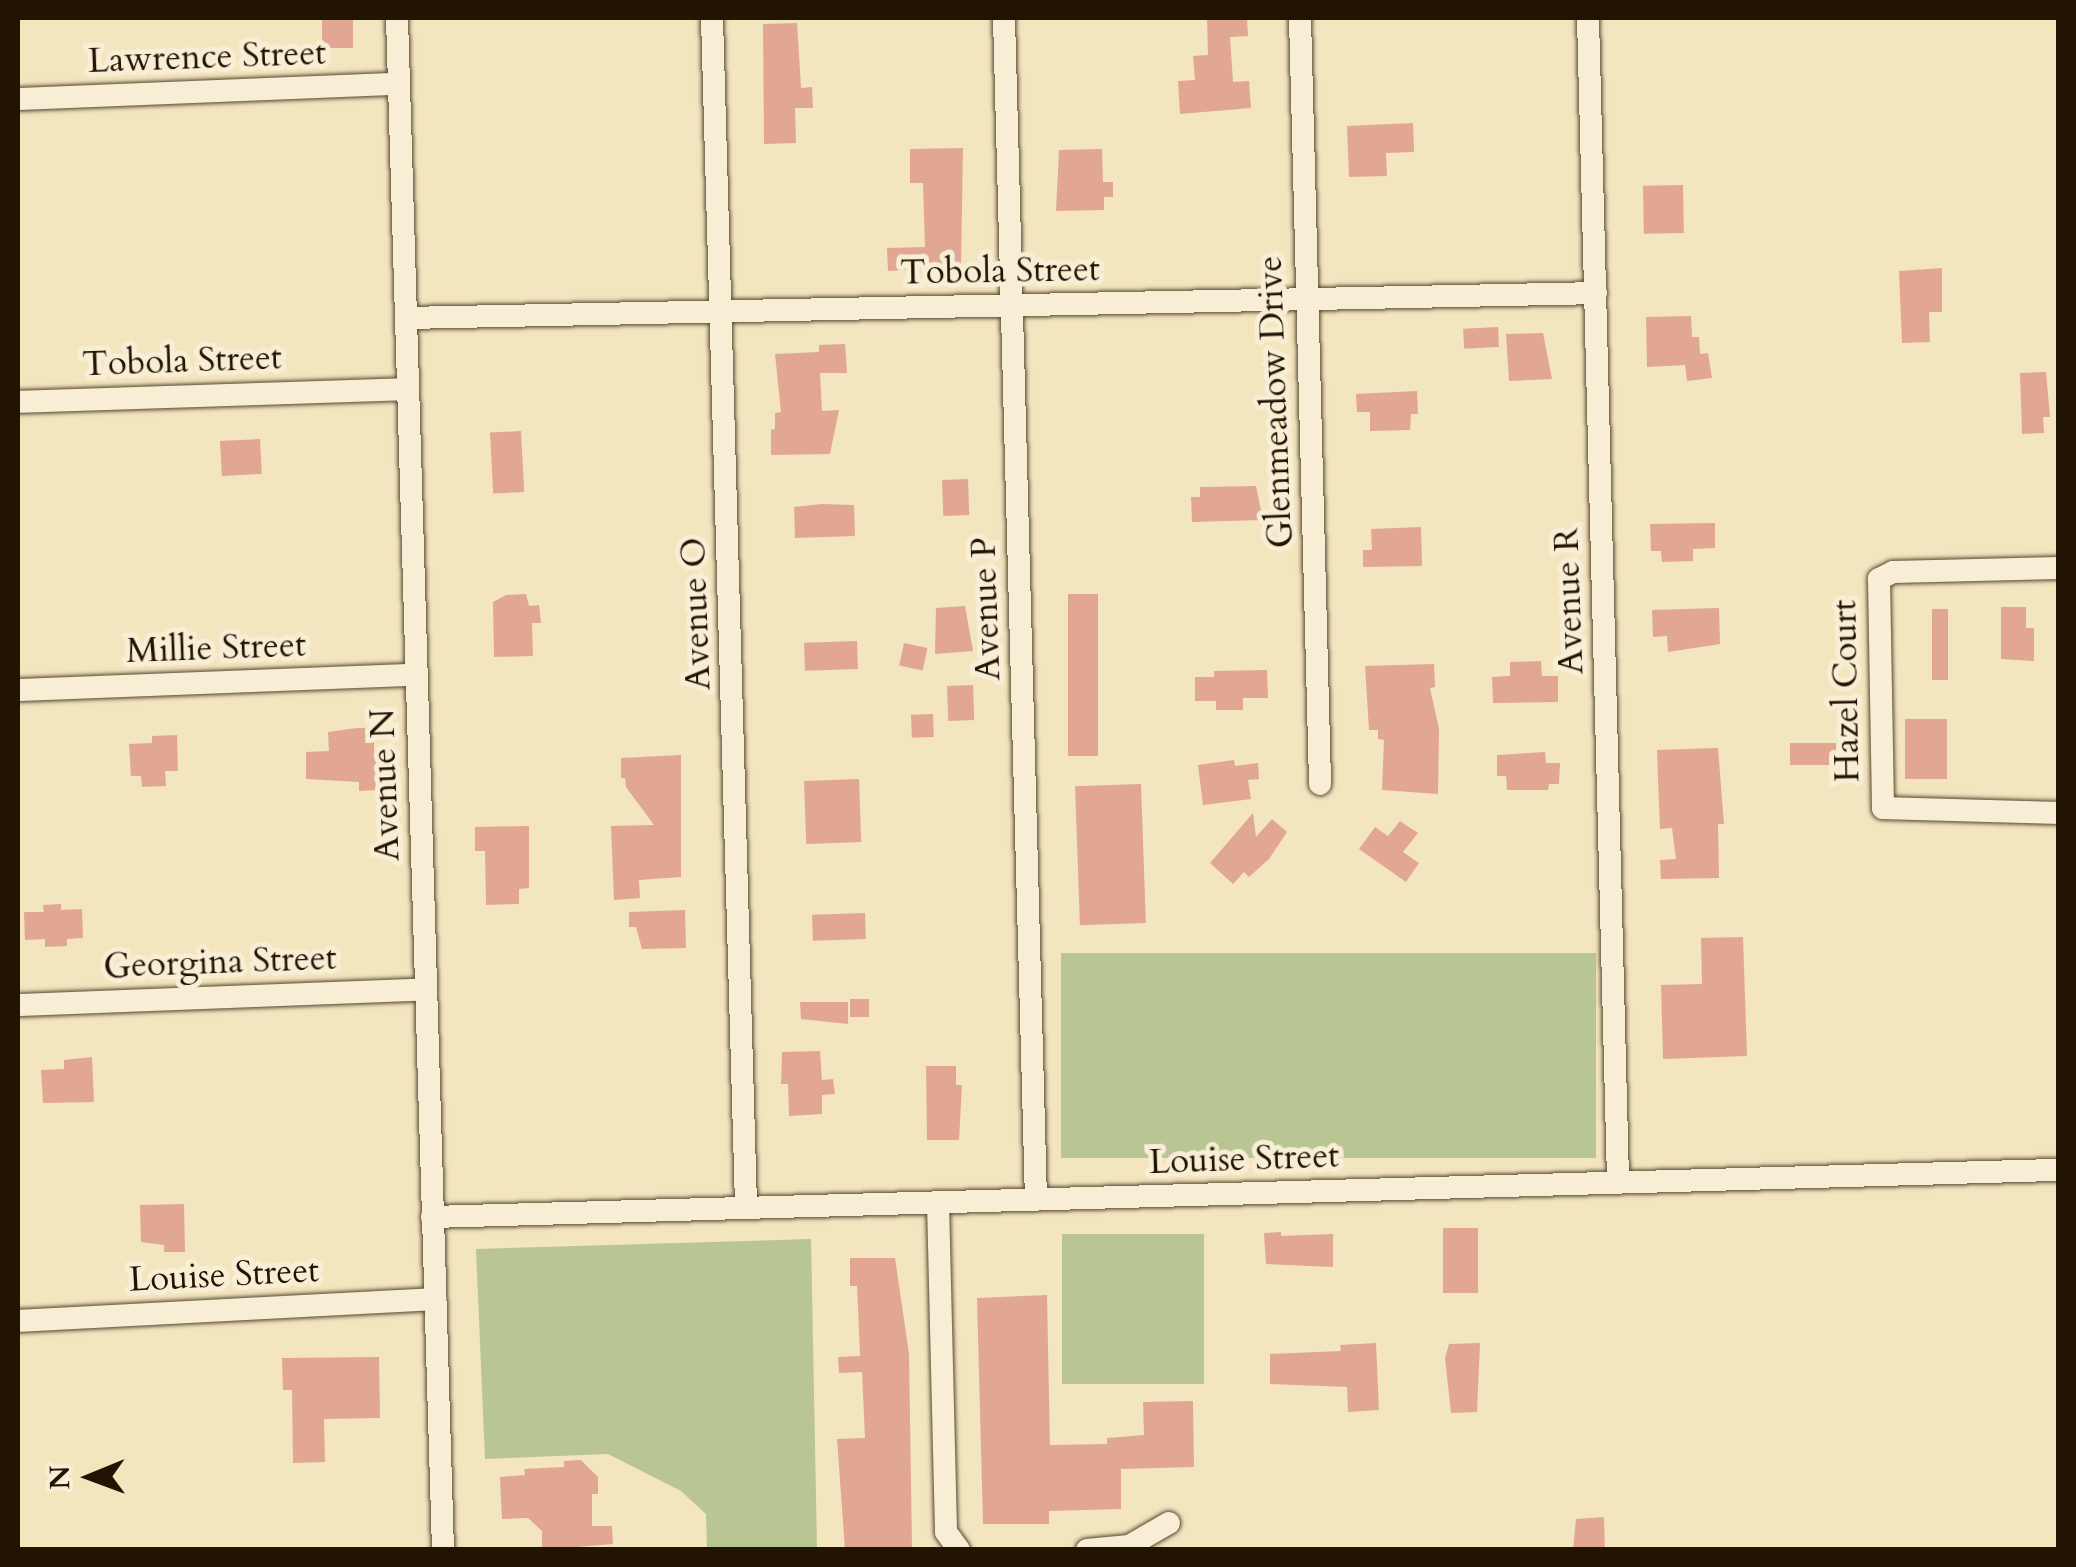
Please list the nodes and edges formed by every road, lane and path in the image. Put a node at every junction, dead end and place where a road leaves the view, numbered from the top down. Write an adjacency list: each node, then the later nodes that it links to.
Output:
1 (397, 18): 6 (street, Avenue N)
2 (712, 18): 11 (street, Avenue O)
3 (1004, 18): 10 (street, Avenue P)
4 (1300, 18): 9 (street, Glenmeadow Drive)
5 (1588, 18): 8 (street, Avenue R)
6 (399, 84): 7 (street, Lawrence Street); 12 (street, Avenue N)
7 (18, 99)
8 (1596, 293): 9 (street, Tobola Street); 23 (street, Avenue R)
9 (1307, 299): 10 (street, Tobola Street); 18 (street, Glenmeadow Drive)
10 (1013, 305): 11 (street, Tobola Street); 24 (street, Avenue P)
11 (723, 311): 12 (street, Tobola Street); 26 (street, Avenue O)
12 (406, 318): 13 (street, Avenue N)
13 (408, 389): 14 (street, Tobola Street); 16 (street, Avenue N)
14 (18, 402)
15 (2058, 568): 19 (street, Hazel Court)
16 (416, 676): 17 (street, Millie Street); 20 (street, Avenue N)
17 (18, 690)
18 (1320, 784)
19 (2058, 813)
20 (426, 989): 21 (street, Georgina Street); 27 (street, Avenue N)
21 (18, 1006)
22 (2058, 1170): 23 (street, Louise Street)
23 (1618, 1183): 24 (street, Louise Street)
24 (1036, 1200): 25 (street, Louise Street)
25 (938, 1203): 26 (street, Louise Street); 32 (street)
26 (746, 1208): 27 (street, Louise Street)
27 (432, 1217): 28 (street, Avenue N)
28 (434, 1300): 29 (street, Louise Street); 31 (street, Avenue N)
29 (18, 1321)
30 (1169, 1523): 33 (street)
31 (443, 1550)
32 (959, 1550)
33 (1087, 1550)

